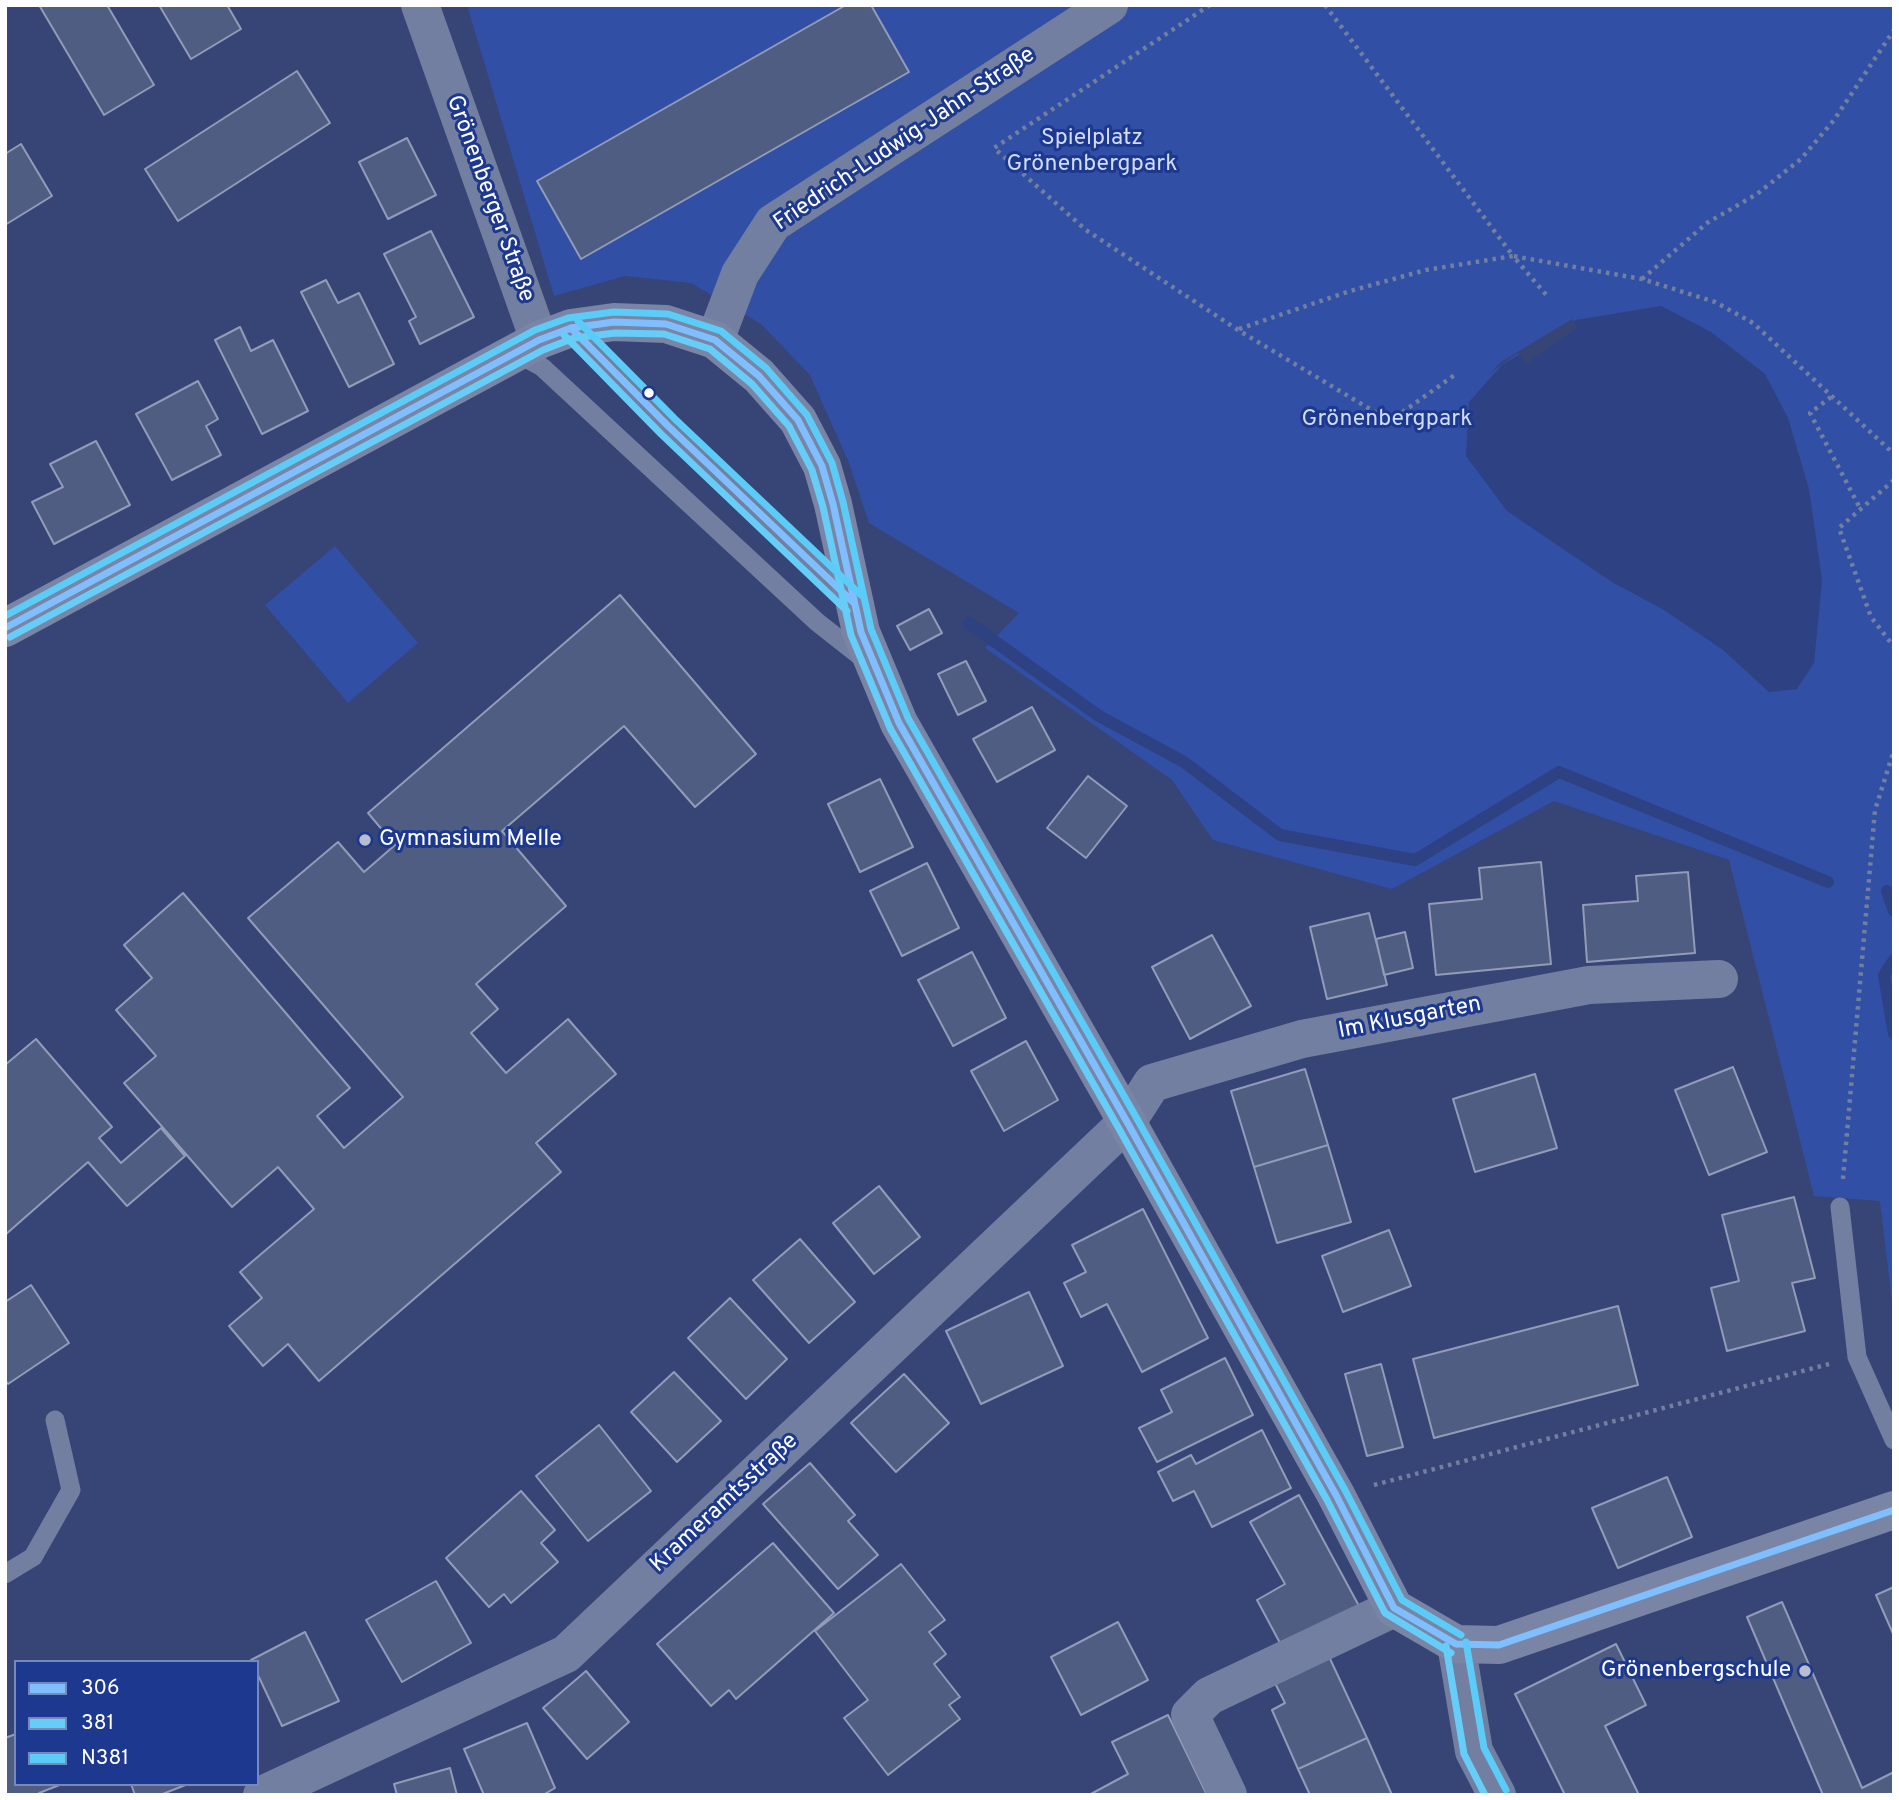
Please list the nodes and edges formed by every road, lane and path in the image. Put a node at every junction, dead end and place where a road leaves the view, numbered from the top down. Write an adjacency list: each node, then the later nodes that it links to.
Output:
1 (420, 5): 10 (street, Grönenberger Straße)
2 (1109, 5): 11 (street, Friedrich-Ludwig-Jahn-Straße)
3 (1210, 5): 9 (path)
4 (1325, 5): 6 (path)
5 (1894, 30): 7 (path)
6 (1513, 256): 7 (path); 8 (path); 9 (path)
7 (1642, 279): 13 (path)
8 (1548, 297)
9 (1238, 330): 12 (path)
10 (542, 340): 11 (street); 17 (lane); 18 (street); 20 (lane)
11 (715, 340): 17 (street)
12 (1456, 374)
13 (1831, 397): 14 (path); 16 (path)
14 (1894, 454)
15 (1894, 480): 16 (path)
16 (1861, 510): 19 (path)
17 (854, 603): 20 (street)
18 (5, 628)
19 (1894, 647)
20 (876, 668): 23 (street)
21 (1894, 750): 24 (path)
22 (1719, 979): 23 (street, Im Klusgarten)
23 (1127, 1122): 28 (street); 33 (street, Krameramtsstraße)
24 (1840, 1207): 25 (lane)
25 (1857, 1357): 27 (lane); 28 (path)
26 (55, 1420): 30 (lane)
27 (1894, 1440)
28 (1336, 1495): 31 (street)
29 (1894, 1510): 32 (street)
30 (5, 1574)
31 (1394, 1608): 32 (street); 34 (street)
32 (1456, 1643): 35 (street)
33 (262, 1795)
34 (1228, 1795)
35 (1497, 1795)

